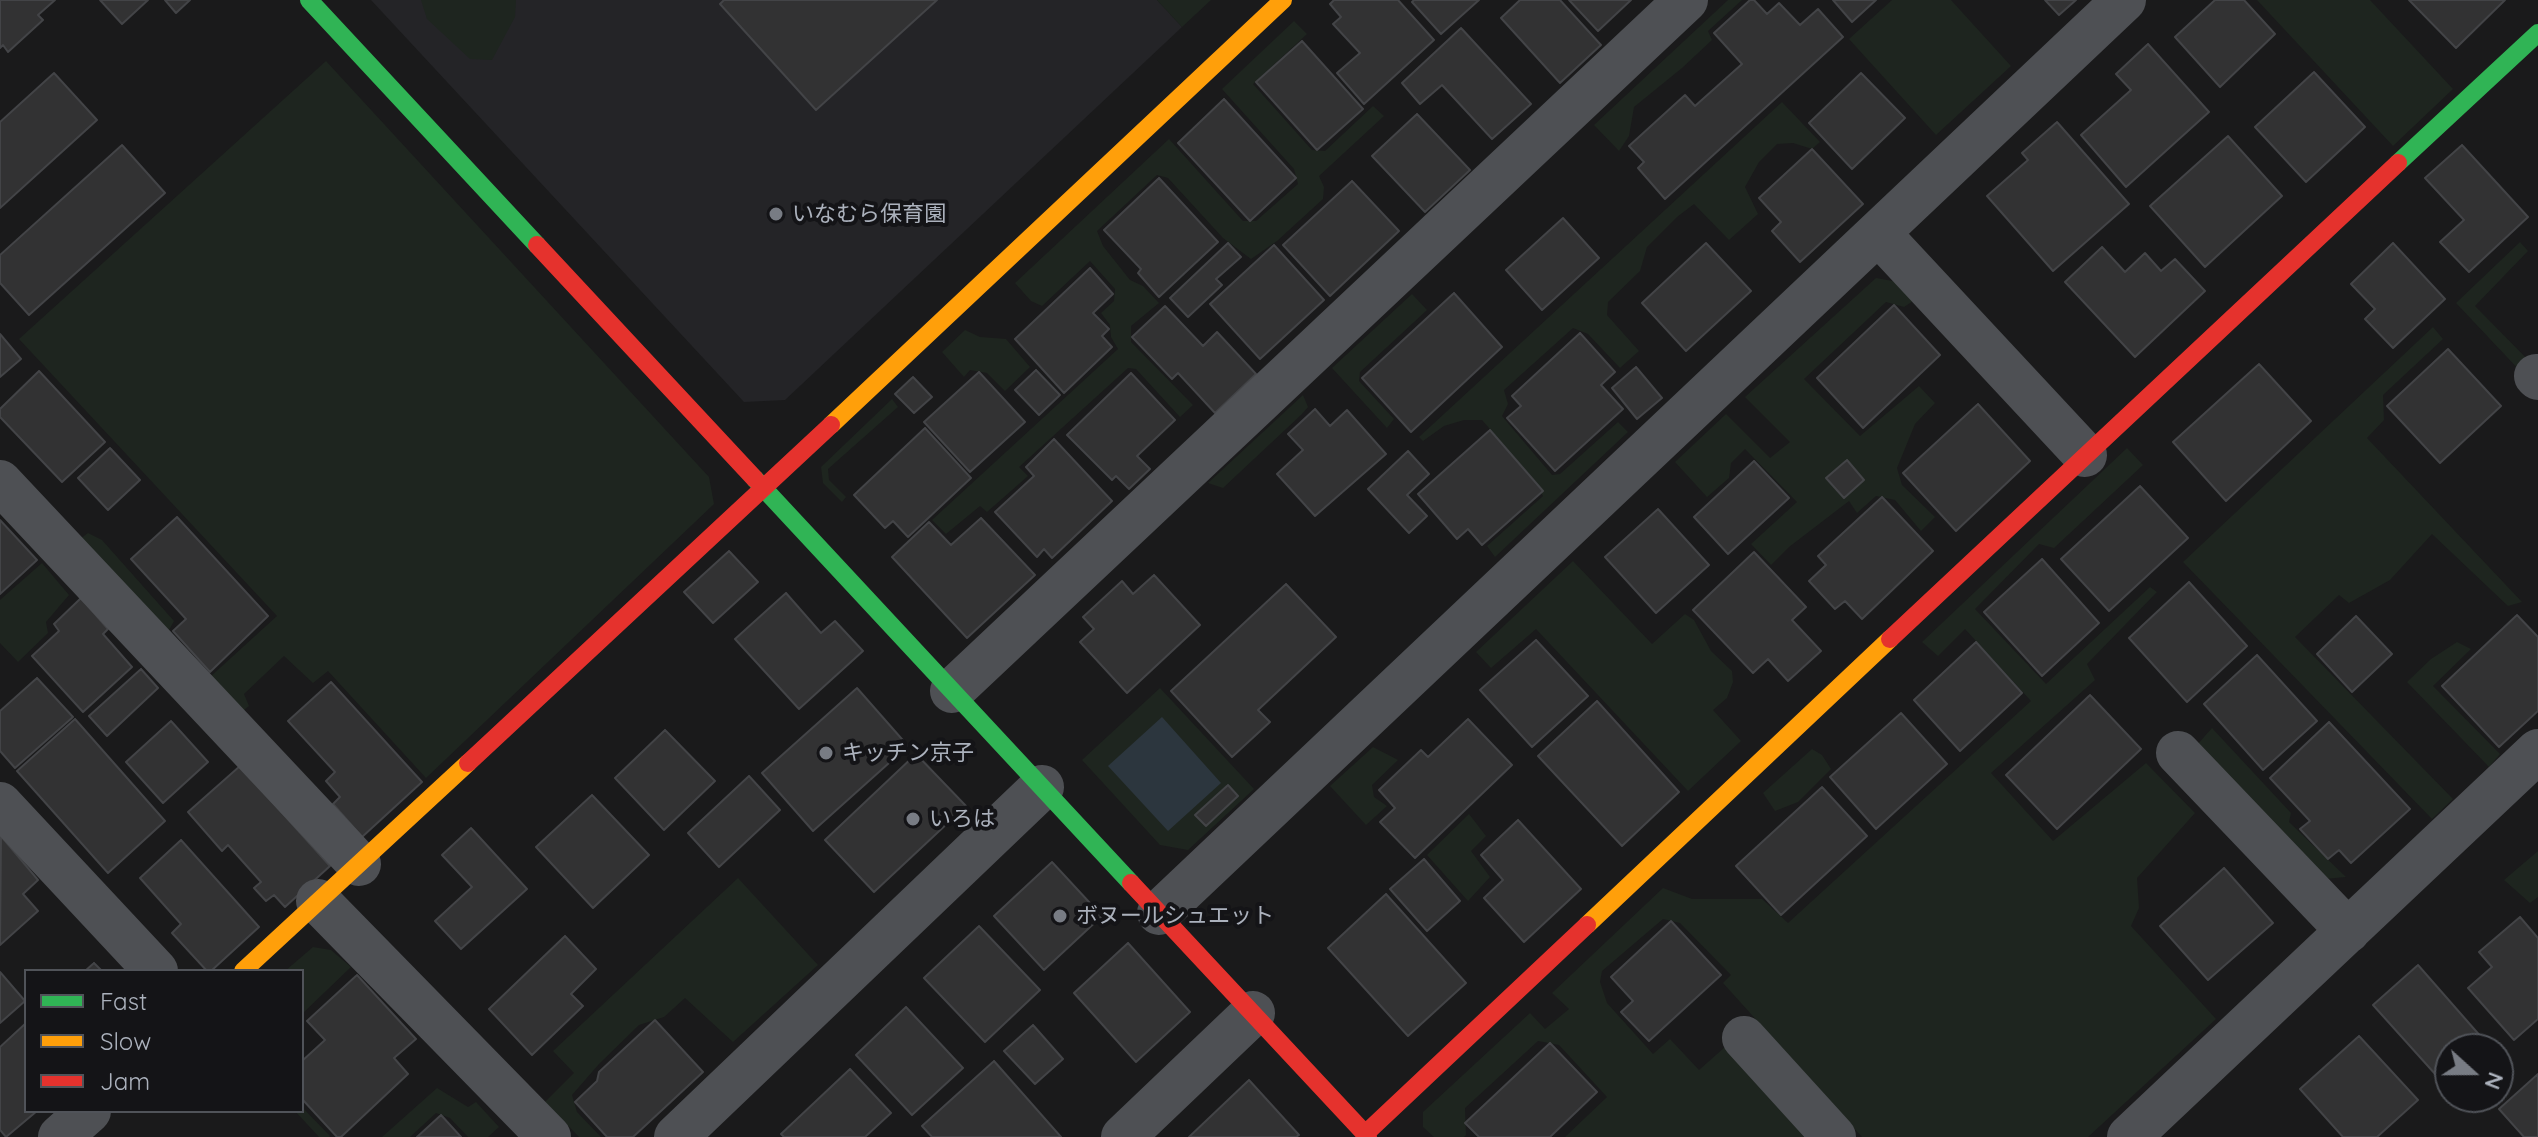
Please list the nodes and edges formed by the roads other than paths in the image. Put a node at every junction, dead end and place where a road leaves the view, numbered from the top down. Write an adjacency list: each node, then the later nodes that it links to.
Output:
1 (309, 0): 9 (street)
2 (1283, 0): 9 (street)
3 (1686, 0): 10 (street)
4 (2124, 0): 6 (street)
5 (2538, 33): 7 (street)
6 (1879, 234): 7 (street); 17 (street)
7 (2085, 455): 23 (street)
8 (0, 482): 15 (street)
9 (763, 489): 10 (street); 15 (street)
10 (952, 691): 13 (street)
11 (2538, 751): 18 (street)
12 (2178, 753): 18 (street)
13 (1042, 787): 17 (street); 25 (street)
14 (0, 804): 19 (street)
15 (359, 864): 16 (street)
16 (318, 901): 20 (street); 24 (street)
17 (1159, 913): 21 (street)
18 (2348, 931): 28 (street)
19 (154, 969)
20 (245, 969)
21 (1253, 1013): 23 (street); 26 (street)
22 (1744, 1038): 27 (street)
23 (1366, 1136)
24 (549, 1137)
25 (676, 1137)
26 (1123, 1137)
27 (1834, 1137)
28 (2129, 1137)

